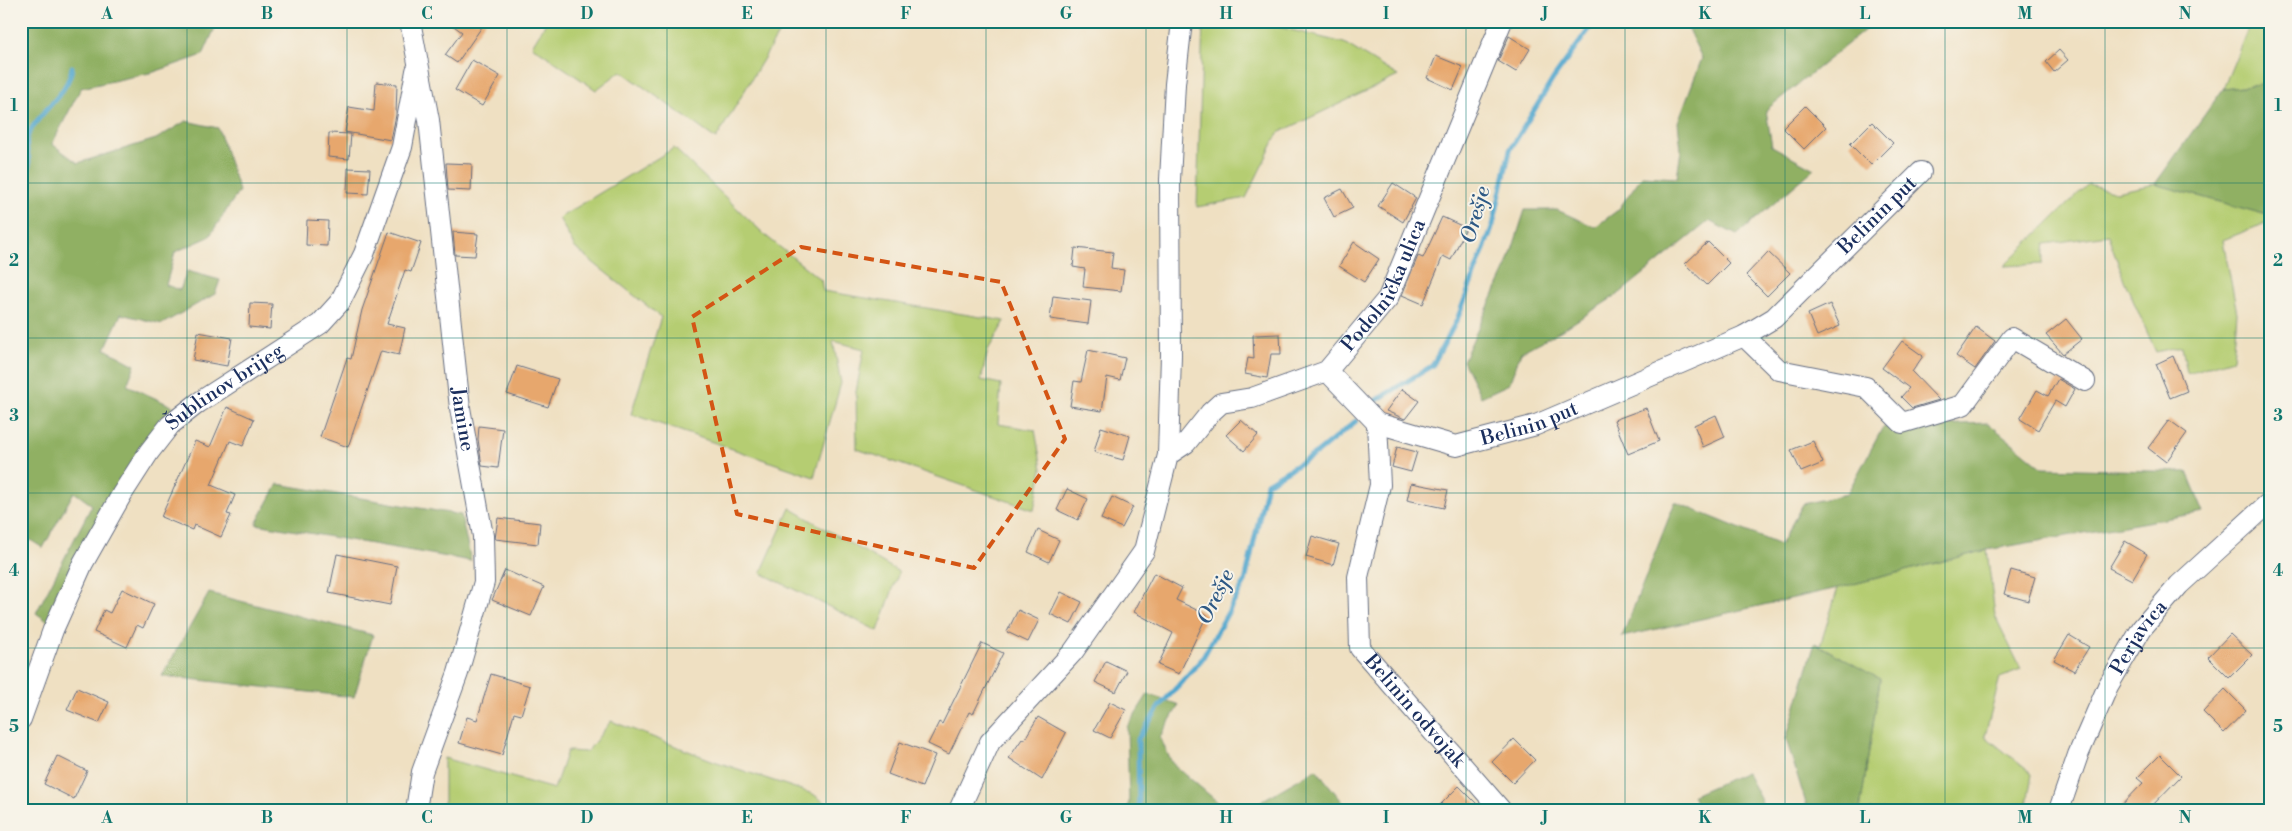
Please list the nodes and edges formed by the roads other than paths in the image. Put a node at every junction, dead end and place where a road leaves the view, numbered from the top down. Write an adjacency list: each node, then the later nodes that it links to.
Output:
1 (410, 21): 4 (street, Jamine)
2 (1182, 21): 10 (street)
3 (1502, 21): 7 (street, Podolnička ulica)
4 (418, 62): 12 (street, Šublinov brijeg); 13 (street, Jamine)
5 (1921, 172): 6 (street, Belinin put)
6 (1744, 336): 8 (street); 9 (street, Belinin put)
7 (1327, 371): 9 (street, Belinin put); 10 (street, Podolnička ulica)
8 (2085, 381)
9 (1377, 423): 15 (street, Belinin odvojak)
10 (1168, 455): 14 (street)
11 (2271, 501): 16 (street, Perjavica)
12 (21, 719)
13 (416, 810)
14 (959, 810)
15 (1501, 810)
16 (2059, 810)

